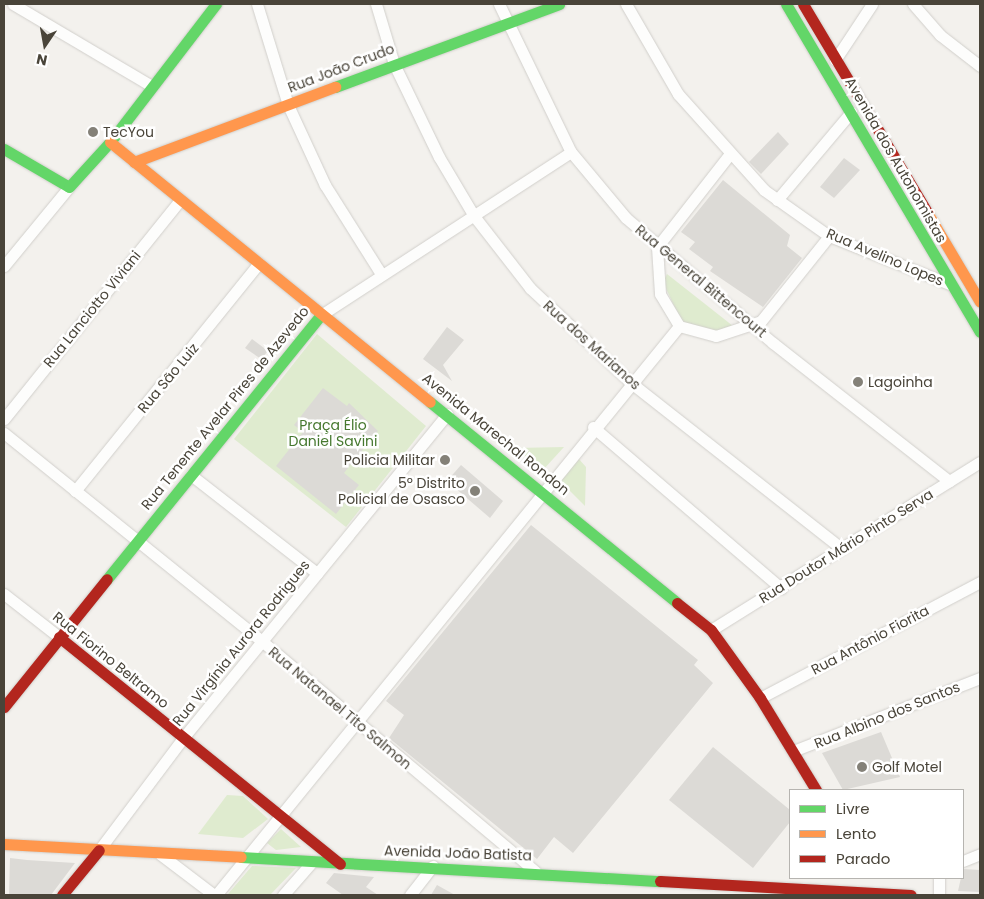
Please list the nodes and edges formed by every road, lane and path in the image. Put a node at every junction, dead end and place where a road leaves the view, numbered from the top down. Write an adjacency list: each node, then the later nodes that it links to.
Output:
1 (13, 4): 16 (street)
2 (216, 4): 16 (main road)
3 (257, 4): 17 (street)
4 (376, 4): 14 (street, Rua dos Marianos)
5 (499, 4): 12 (street, Rua General Bittencourt)
6 (559, 4): 12 (main road, Rua João Crudo)
7 (626, 4): 22 (street, Rua Avelino Lopes)
8 (786, 4): 18 (main road, Avenida dos Autonomistas)
9 (803, 4): 13 (main road, Avenida dos Autonomistas)
10 (872, 4): 13 (street)
11 (913, 4): 15 (street)
12 (506, 22): 14 (main road, Rua João Crudo); 21 (street, Rua General Bittencourt)
13 (835, 60): 34 (main road, Avenida dos Autonomistas)
14 (394, 64): 17 (main road, Rua João Crudo); 27 (street, Rua dos Marianos)
15 (980, 66)
16 (150, 85): 19 (main road)
17 (288, 105): 23 (main road, Rua João Crudo); 32 (street)
18 (851, 112): 26 (street); 33 (main road, Avenida dos Autonomistas)
19 (110, 142): 23 (main road, Avenida Marechal Rondon); 24 (main road)
20 (4, 149): 24 (main road)
21 (571, 152): 27 (street, Rua Tenente Avelar Pires de Azevedo); 29 (street, Rua General Bittencourt)
22 (729, 155): 26 (street, Rua Avelino Lopes); 29 (street)
23 (134, 162): 25 (main road, Avenida Marechal Rondon)
24 (69, 188): 31 (street)
25 (180, 200): 30 (main road, Avenida Marechal Rondon); 41 (street, Rua Lanciotto Viviani)
26 (777, 200): 28 (street, Rua Avelino Lopes)
27 (474, 216): 32 (street, Rua Tenente Avelar Pires de Azevedo); 39 (street, Rua dos Marianos)
28 (829, 236): 33 (street, Rua Avelino Lopes); 36 (street)
29 (657, 247): 36 (street, Rua General Bittencourt); 37 (street)
30 (259, 263): 35 (main road, Avenida Marechal Rondon); 48 (street, Rua São Luiz)
31 (4, 266)
32 (381, 274): 35 (street, Rua Tenente Avelar Pires de Azevedo)
33 (952, 286): 38 (main road, Avenida dos Autonomistas)
34 (980, 302)
35 (321, 314): 40 (main road, Avenida Marechal Rondon); 45 (main road, Rua Tenente Avelar Pires de Azevedo)
36 (753, 325): 37 (street); 46 (street, Rua General Bittencourt)
37 (679, 326): 39 (street)
38 (980, 332)
39 (630, 382): 42 (street); 50 (street, Rua dos Marianos)
40 (447, 414): 47 (main road, Avenida Marechal Rondon); 51 (street, Rua Virgínia Aurora Rodrigues)
41 (4, 419)
42 (593, 428): 47 (street); 53 (street)
43 (4, 434): 48 (street, Rua Natanael Tito Salmon)
44 (980, 462): 46 (street, Rua Doutor Mário Pinto Serva)
45 (191, 476): 49 (main road, Rua Tenente Avelar Pires de Azevedo); 51 (street)
46 (949, 481): 50 (street, Rua Doutor Mário Pinto Serva)
47 (542, 490): 55 (main road, Avenida Marechal Rondon); 61 (street)
48 (75, 491): 49 (street, Rua Natanael Tito Salmon)
49 (136, 540): 56 (main road, Rua Tenente Avelar Pires de Azevedo); 57 (street, Rua Natanael Tito Salmon)
50 (840, 548): 53 (street, Rua Doutor Mário Pinto Serva)
51 (318, 573): 57 (street, Rua Virgínia Aurora Rodrigues)
52 (980, 582): 59 (street, Rua Antônio Fiorita)
53 (781, 588): 55 (street, Rua Doutor Mário Pinto Serva)
54 (4, 594): 56 (street, Rua Fiorino Beltramo)
55 (710, 630): 59 (main road, Avenida Marechal Rondon)
56 (59, 637): 60 (main road, Rua Tenente Avelar Pires de Azevedo); 62 (main road, Rua Fiorino Beltramo)
57 (263, 642): 61 (street, Rua Natanael Tito Salmon); 62 (street, Rua Virgínia Aurora Rodrigues)
58 (980, 678): 63 (street, Rua Albino dos Santos)
59 (760, 698): 63 (main road, Avenida Marechal Rondon)
60 (4, 707)
61 (356, 722): 65 (street); 75 (street, Rua Natanael Tito Salmon)
62 (183, 738): 65 (main road, Rua Fiorino Beltramo); 67 (street, Rua Virgínia Aurora Rodrigues)
63 (793, 752): 64 (main road, Avenida Marechal Rondon)
64 (815, 789)
65 (277, 816): 70 (street); 73 (main road, Rua Fiorino Beltramo)
66 (4, 844): 67 (main road, Avenida João Batista)
67 (99, 850): 68 (main road, Avenida João Batista); 79 (main road, Rua Virgínia Aurora Rodrigues)
68 (160, 854): 70 (main road, Avenida João Batista); 80 (street)
69 (980, 854): 71 (street)
70 (244, 860): 72 (main road, Avenida João Batista); 80 (street)
71 (964, 861)
72 (312, 862): 73 (main road, Avenida João Batista); 81 (street)
73 (340, 864): 74 (main road, Avenida João Batista)
74 (433, 866): 75 (main road, Avenida João Batista); 82 (street)
75 (535, 871): 78 (main road, Avenida João Batista)
76 (868, 879): 78 (main road)
77 (940, 879): 84 (street)
78 (876, 894): 83 (main road, Avenida João Batista)
79 (62, 895)
80 (215, 895)
81 (282, 895)
82 (410, 895)
83 (911, 895)
84 (939, 895)

